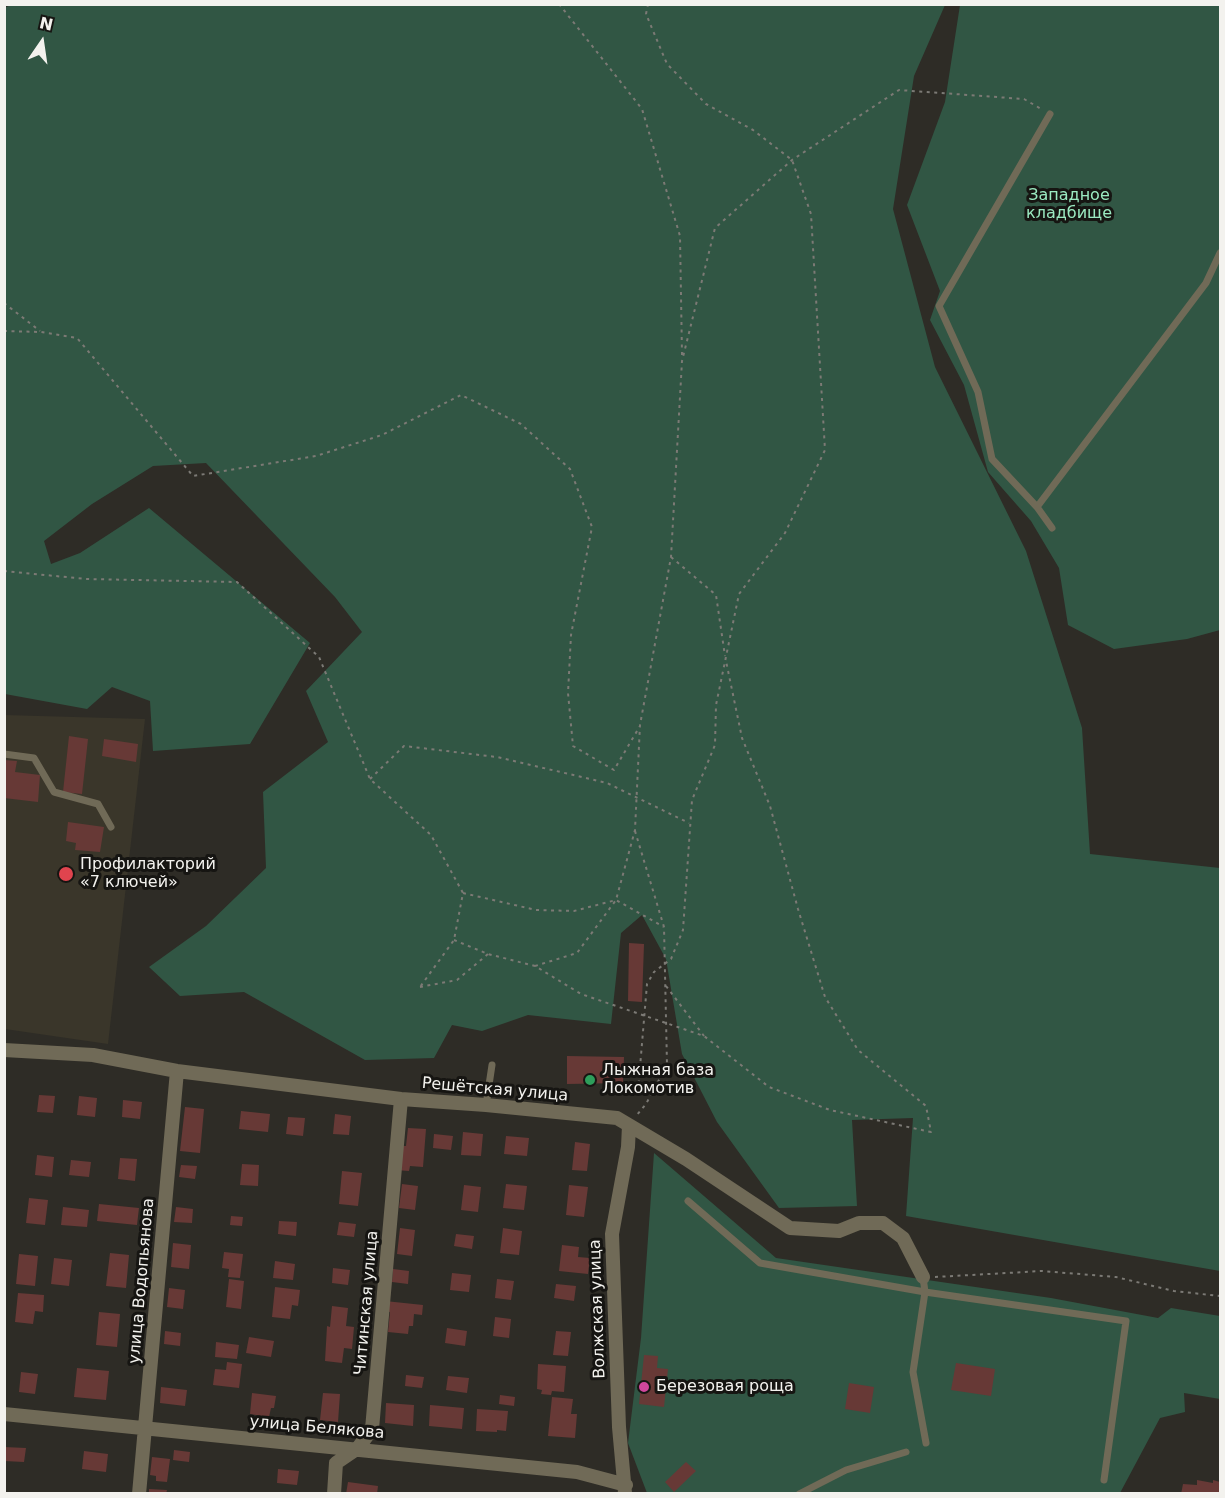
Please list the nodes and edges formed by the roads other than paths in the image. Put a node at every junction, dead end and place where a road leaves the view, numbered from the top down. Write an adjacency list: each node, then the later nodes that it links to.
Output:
1 (1050, 114): 3 (lane)
2 (1221, 253): 3 (lane)
3 (1037, 507): 4 (lane)
4 (1052, 528)
5 (4, 753): 6 (lane)
6 (111, 827)
7 (4, 1050): 9 (street, Решётская улица)
8 (492, 1065): 11 (lane)
9 (177, 1071): 10 (street, Решётская улица); 17 (street, улица Водопьянова)
10 (401, 1099): 11 (street, Решётская улица); 19 (street, Читинская улица)
11 (486, 1105): 12 (street, Решётская улица)
12 (629, 1125): 14 (street, Решётская улица); 22 (street, Волжская улица)
13 (688, 1201): 15 (lane)
14 (923, 1277): 15 (lane)
15 (925, 1292): 18 (lane); 21 (lane)
16 (4, 1414): 17 (street, улица Белякова)
17 (145, 1429): 19 (street, улица Белякова); 23 (street, улица Водопьянова)
18 (926, 1443)
19 (358, 1448): 22 (street, улица Белякова); 24 (street, Читинская улица)
20 (906, 1452): 25 (lane)
21 (1104, 1480)
22 (625, 1489)
23 (139, 1494)
24 (334, 1494)
25 (799, 1494)

